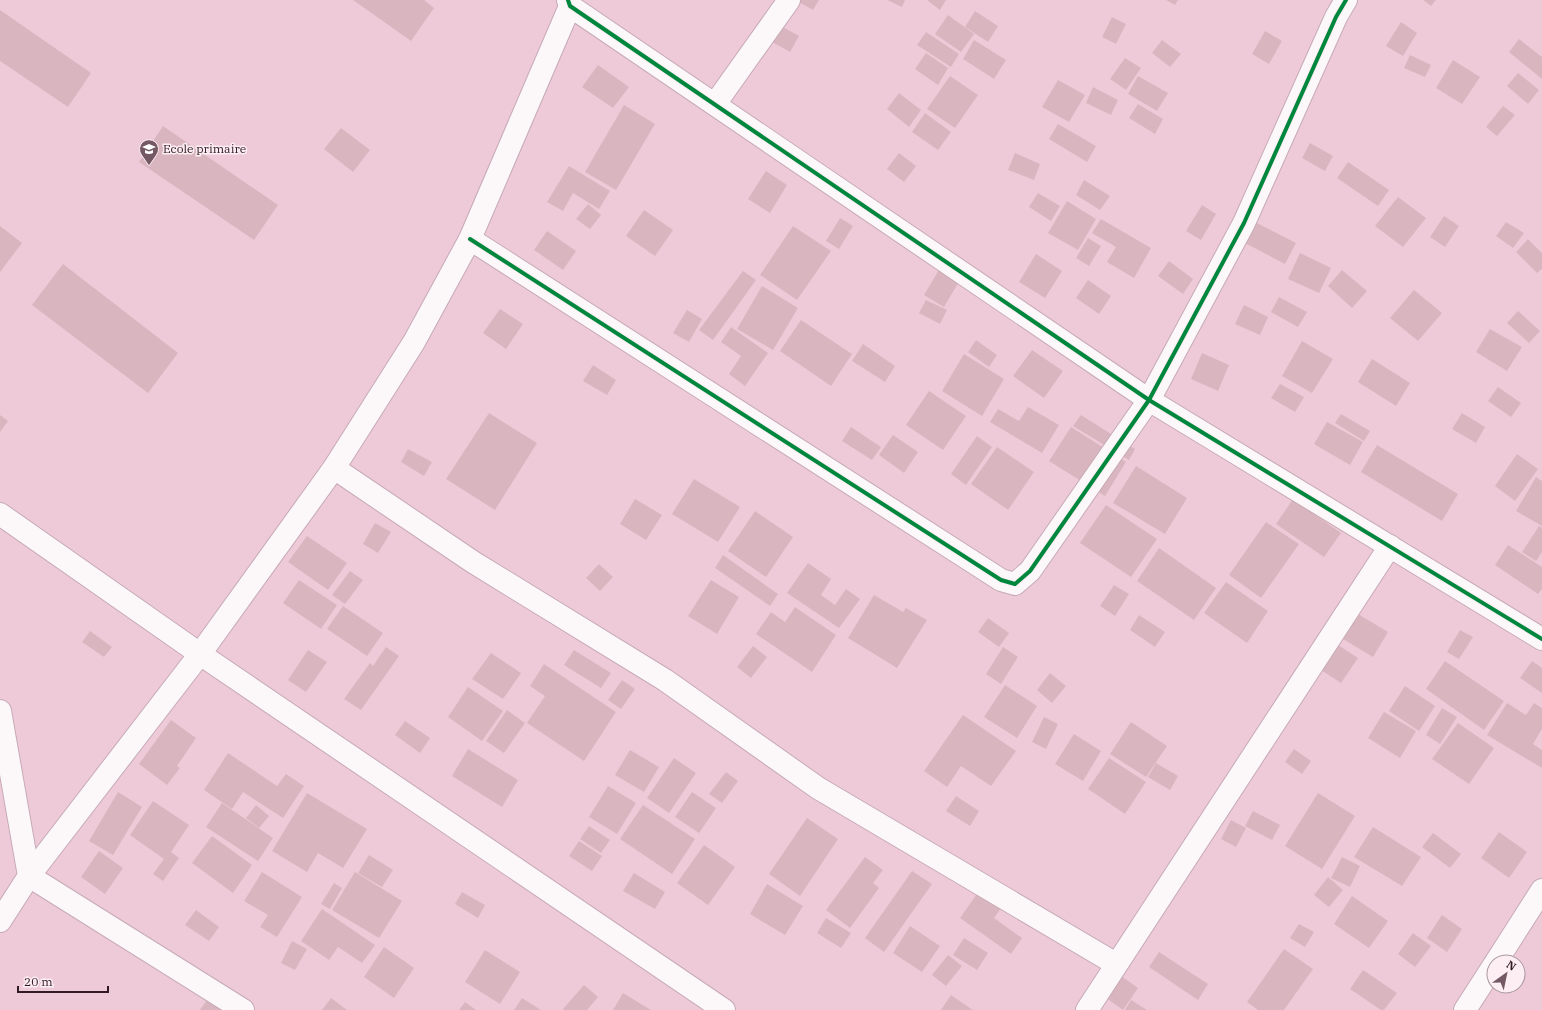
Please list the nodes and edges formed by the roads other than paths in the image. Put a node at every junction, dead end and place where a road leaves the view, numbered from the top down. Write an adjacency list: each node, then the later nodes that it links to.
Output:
1 (789, 0): 4 (street)
2 (1346, 0): 6 (street)
3 (569, 3): 4 (street); 5 (street)
4 (714, 104): 6 (street)
5 (470, 239): 6 (street); 7 (street)
6 (1149, 400): 9 (street)
7 (334, 468): 11 (street); 17 (street)
8 (0, 514): 11 (street)
9 (1390, 546): 10 (street); 17 (street)
10 (1542, 639)
11 (200, 654): 13 (street); 20 (street)
12 (0, 711): 13 (street)
13 (29, 876): 15 (street); 19 (street)
14 (1542, 890): 16 (street)
15 (0, 921)
16 (1501, 954)
17 (1116, 964): 21 (street)
18 (1486, 977): 22 (street)
19 (243, 1010)
20 (724, 1010)
21 (1087, 1010)
22 (1465, 1010)

